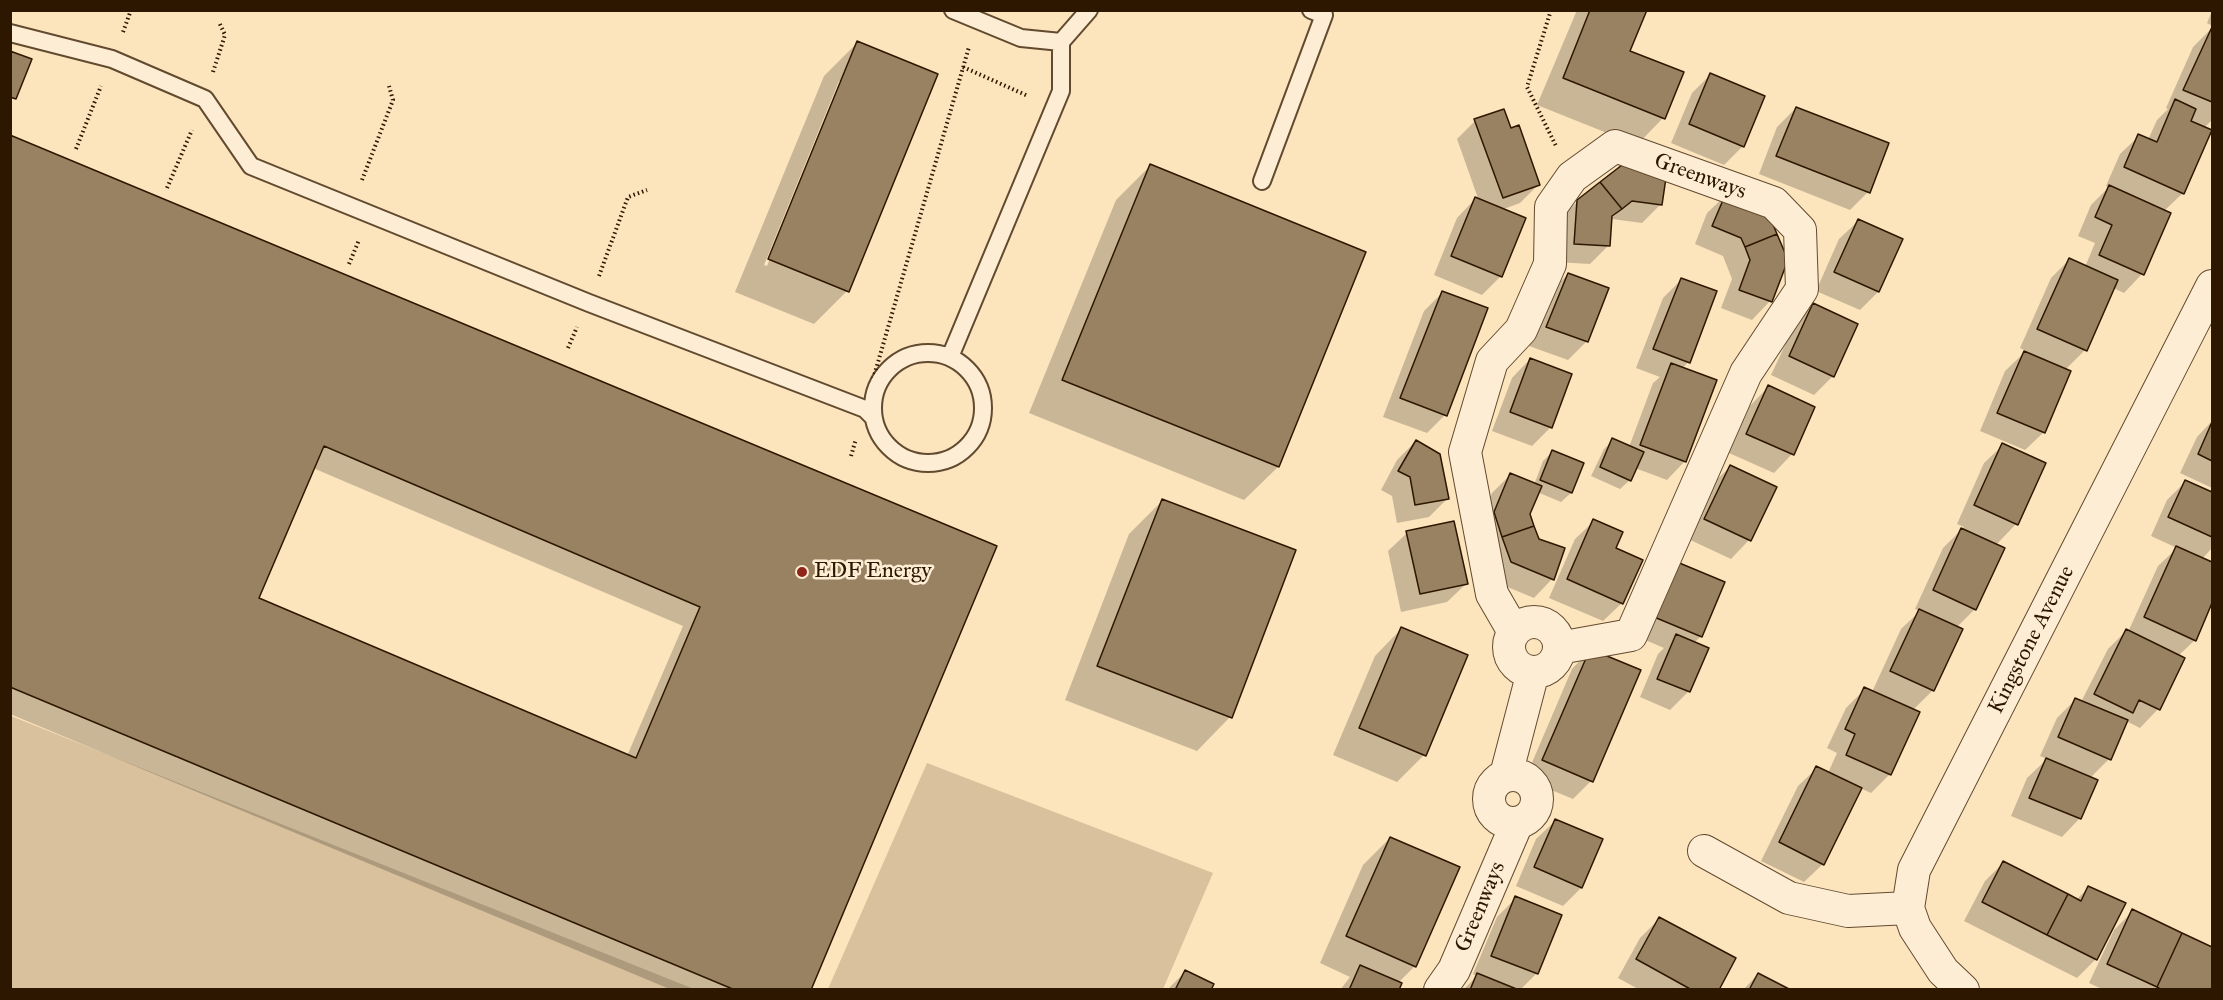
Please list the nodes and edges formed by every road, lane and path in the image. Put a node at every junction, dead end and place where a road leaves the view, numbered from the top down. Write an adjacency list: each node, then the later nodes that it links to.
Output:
1 (953, 10): 5 (lane)
2 (1089, 10): 7 (lane)
3 (1311, 10): 12 (lane)
4 (1551, 10): 11 (path)
5 (976, 20): 7 (lane); 8 (path)
6 (10, 33): 14 (lane)
7 (1060, 42): 10 (lane)
8 (963, 67): 10 (path); 20 (path)
9 (389, 86): 14 (path)
10 (1054, 108): 19 (lane)
11 (1572, 177): 22 (street, Greenways); 23 (street, Greenways)
12 (1262, 181)
13 (646, 190): 17 (path)
14 (355, 208): 15 (path); 17 (lane)
15 (349, 264)
16 (2212, 286): 26 (street, Kingstone Avenue)
17 (589, 303): 18 (path); 20 (lane)
18 (568, 348)
19 (950, 357): 20 (lane); 20 (lane)
20 (869, 413): 21 (path)
21 (851, 456)
22 (1514, 632): 23 (street); 24 (street)
23 (1559, 648): 24 (street)
24 (1533, 672): 27 (street, Greenways)
25 (1704, 851): 26 (street)
26 (1908, 908): 28 (street)
27 (1440, 990)
28 (1964, 990)

